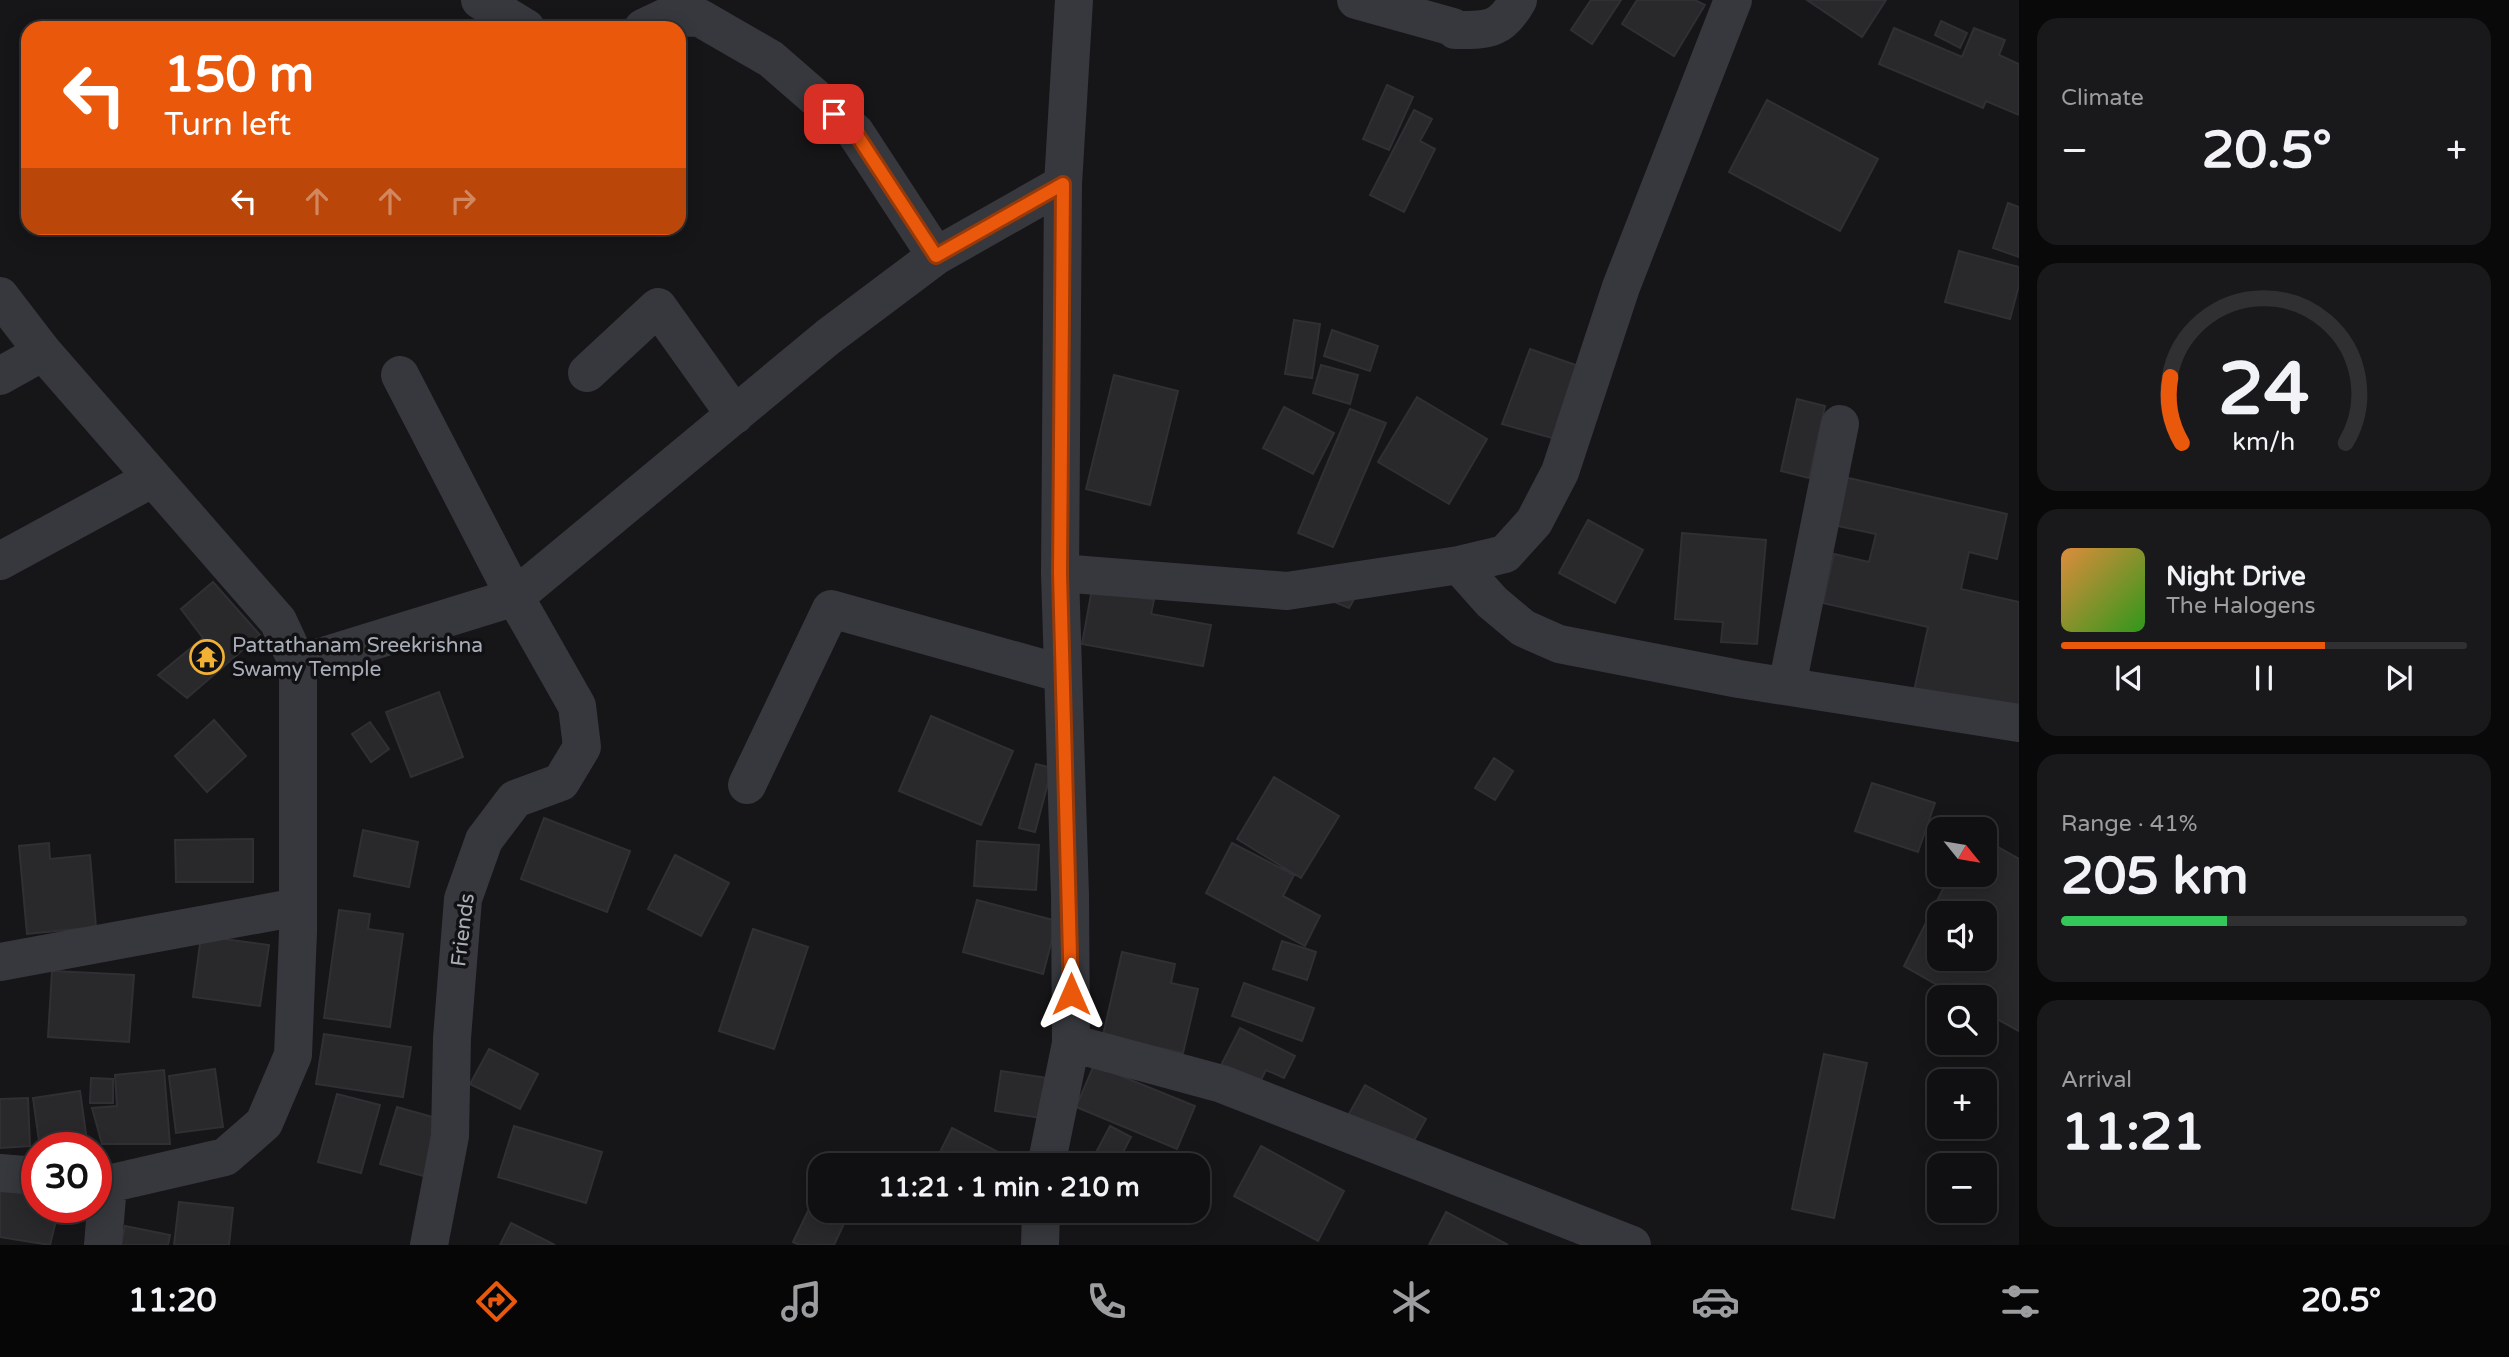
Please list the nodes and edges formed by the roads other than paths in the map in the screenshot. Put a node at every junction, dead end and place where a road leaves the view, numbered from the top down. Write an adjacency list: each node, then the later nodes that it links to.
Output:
1 (480, 0): 6 (street)
2 (1074, 0): 8 (street)
3 (1356, 0): 4 (street)
4 (1518, 0)
5 (1733, 0): 19 (street)
6 (514, 21)
7 (658, 21): 9 (street)
8 (1063, 184): 9 (street); 20 (street)
9 (936, 256): 15 (street)
10 (0, 296): 11 (street)
11 (43, 352): 14 (street); 17 (street)
12 (587, 373): 15 (street)
13 (400, 375): 21 (street, Friends)
14 (0, 376)
15 (735, 415): 21 (street)
16 (1840, 424): 24 (street)
17 (153, 478): 18 (street); 22 (street)
18 (0, 561)
19 (1459, 565): 20 (street); 24 (street)
20 (1060, 573): 23 (street)
21 (515, 597): 22 (street); 37 (street, Friends)
22 (298, 664): 27 (street)
23 (1063, 674): 26 (street); 29 (street)
24 (1787, 687): 25 (street)
25 (2019, 723)
26 (747, 785)
27 (298, 907): 28 (street); 33 (street)
28 (0, 962)
29 (1071, 1043): 30 (street); 39 (street)
30 (1049, 1153)
31 (0, 1172): 32 (street)
32 (21, 1174)
33 (112, 1181)
34 (103, 1223): 36 (street)
35 (1041, 1223): 38 (street)
36 (103, 1245)
37 (429, 1245)
38 (1040, 1245)
39 (1632, 1245)

